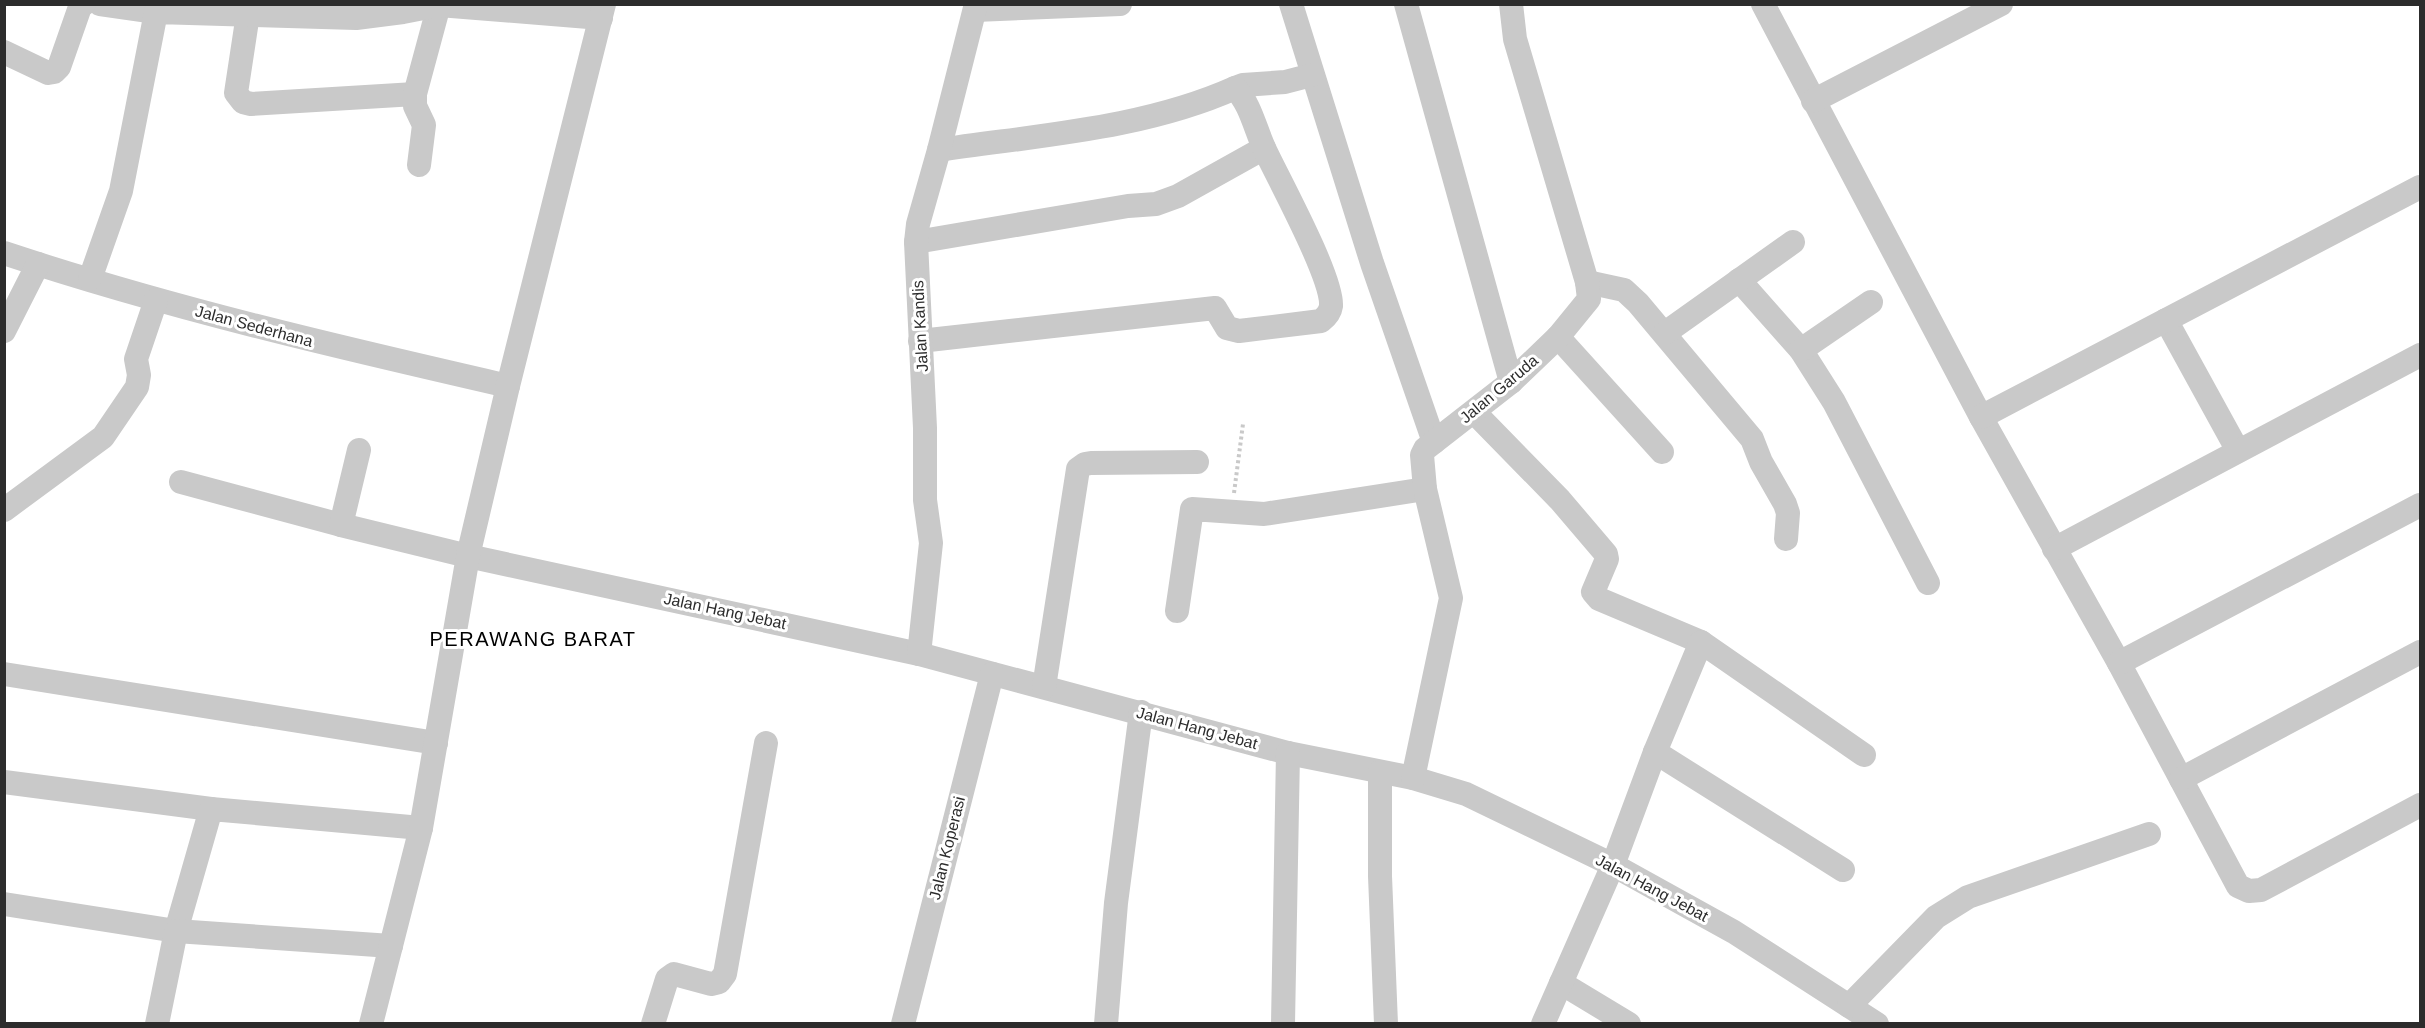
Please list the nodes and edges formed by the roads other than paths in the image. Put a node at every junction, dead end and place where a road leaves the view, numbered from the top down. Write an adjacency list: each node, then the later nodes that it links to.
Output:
1 (439, 4): 10 (street); 12 (street); 16 (street)
2 (1120, 4): 9 (street)
3 (1291, 4): 14 (street)
4 (1406, 4): 38 (street)
5 (1511, 4): 28 (street, Jalan Garuda)
6 (1763, 4): 17 (street)
7 (2001, 4): 17 (street)
8 (86, 5): 11 (street); 13 (street)
9 (975, 7): 19 (street, Jalan Kandis)
10 (602, 11): 39 (street)
11 (156, 12): 12 (street); 26 (street)
12 (248, 14): 16 (street)
13 (4, 52)
14 (1312, 75): 15 (street); 42 (street)
15 (1235, 88): 18 (street); 19 (street)
16 (415, 94): 20 (street)
17 (1814, 101): 41 (street)
18 (1264, 148): 22 (street); 35 (street)
19 (939, 150): 22 (street, Jalan Kandis)
20 (419, 165)
21 (2421, 187): 31 (street)
22 (916, 242): 35 (street, Jalan Kandis)
23 (1793, 242): 27 (street)
24 (4, 253): 25 (street, Jalan Sederhana)
25 (38, 264): 26 (street, Jalan Sederhana); 32 (street)
26 (90, 279): 29 (street, Jalan Sederhana)
27 (1739, 280): 33 (street); 36 (street)
28 (1587, 282): 33 (street); 34 (street, Jalan Garuda)
29 (156, 300): 39 (street, Jalan Sederhana); 50 (street)
30 (1871, 302): 36 (street)
31 (2166, 320): 41 (street); 44 (street)
32 (4, 331)
33 (1665, 333): 52 (street)
34 (1558, 337): 38 (street, Jalan Garuda); 45 (street)
35 (920, 341): 59 (street, Jalan Kandis)
36 (1801, 350): 55 (street)
37 (2421, 355): 44 (street)
38 (1511, 382): 40 (street, Jalan Garuda)
39 (508, 386): 54 (street)
40 (1474, 412): 42 (street, Jalan Garuda); 57 (street)
41 (1981, 417): 53 (street)
42 (1434, 442): 48 (street, Jalan Garuda)
43 (359, 450): 51 (street)
44 (2238, 451): 53 (street)
45 (1662, 452)
46 (1197, 462): 63 (street)
47 (181, 482): 51 (street, Jalan Hang Jebat)
48 (1425, 489): 56 (street); 71 (street, Jalan Garuda)
49 (2421, 505): 60 (street)
50 (4, 510)
51 (341, 525): 54 (street, Jalan Hang Jebat)
52 (1786, 539)
53 (2054, 549): 60 (street)
54 (468, 555): 59 (street, Jalan Hang Jebat); 65 (street)
55 (1928, 583)
56 (1177, 611)
57 (1701, 642): 67 (street); 69 (street)
58 (2421, 652): 72 (street)
59 (919, 654): 62 (street, Jalan Hang Jebat)
60 (2119, 663): 72 (street)
61 (4, 674): 65 (street)
62 (992, 674): 63 (street, Jalan Hang Jebat); 88 (street, Jalan Koperasi)
63 (1044, 687): 64 (street, Jalan Hang Jebat)
64 (1141, 712): 68 (street, Jalan Hang Jebat); 89 (street)
65 (435, 743): 76 (street)
66 (766, 743): 87 (street)
67 (1655, 752): 78 (street); 79 (street)
68 (1287, 753): 70 (street, Jalan Hang Jebat); 90 (street)
69 (1864, 755)
70 (1380, 772): 71 (street, Jalan Hang Jebat); 91 (street)
71 (1413, 778): 78 (street, Jalan Hang Jebat)
72 (2181, 779): 74 (street)
73 (4, 782): 75 (street)
74 (2421, 805)
75 (211, 809): 76 (street); 81 (street)
76 (421, 828): 82 (street)
77 (2149, 834): 84 (street)
78 (1613, 865): 83 (street); 84 (street, Jalan Hang Jebat)
79 (1843, 870)
80 (4, 904): 81 (street)
81 (176, 931): 82 (street); 85 (street)
82 (392, 946): 86 (street)
83 (1561, 983): 92 (street); 93 (street)
84 (1849, 1006): 94 (street, Jalan Hang Jebat)
85 (157, 1023)
86 (371, 1023)
87 (653, 1023)
88 (903, 1023)
89 (1106, 1023)
90 (1284, 1023)
91 (1386, 1023)
92 (1543, 1023)
93 (1629, 1023)
94 (1877, 1023)

